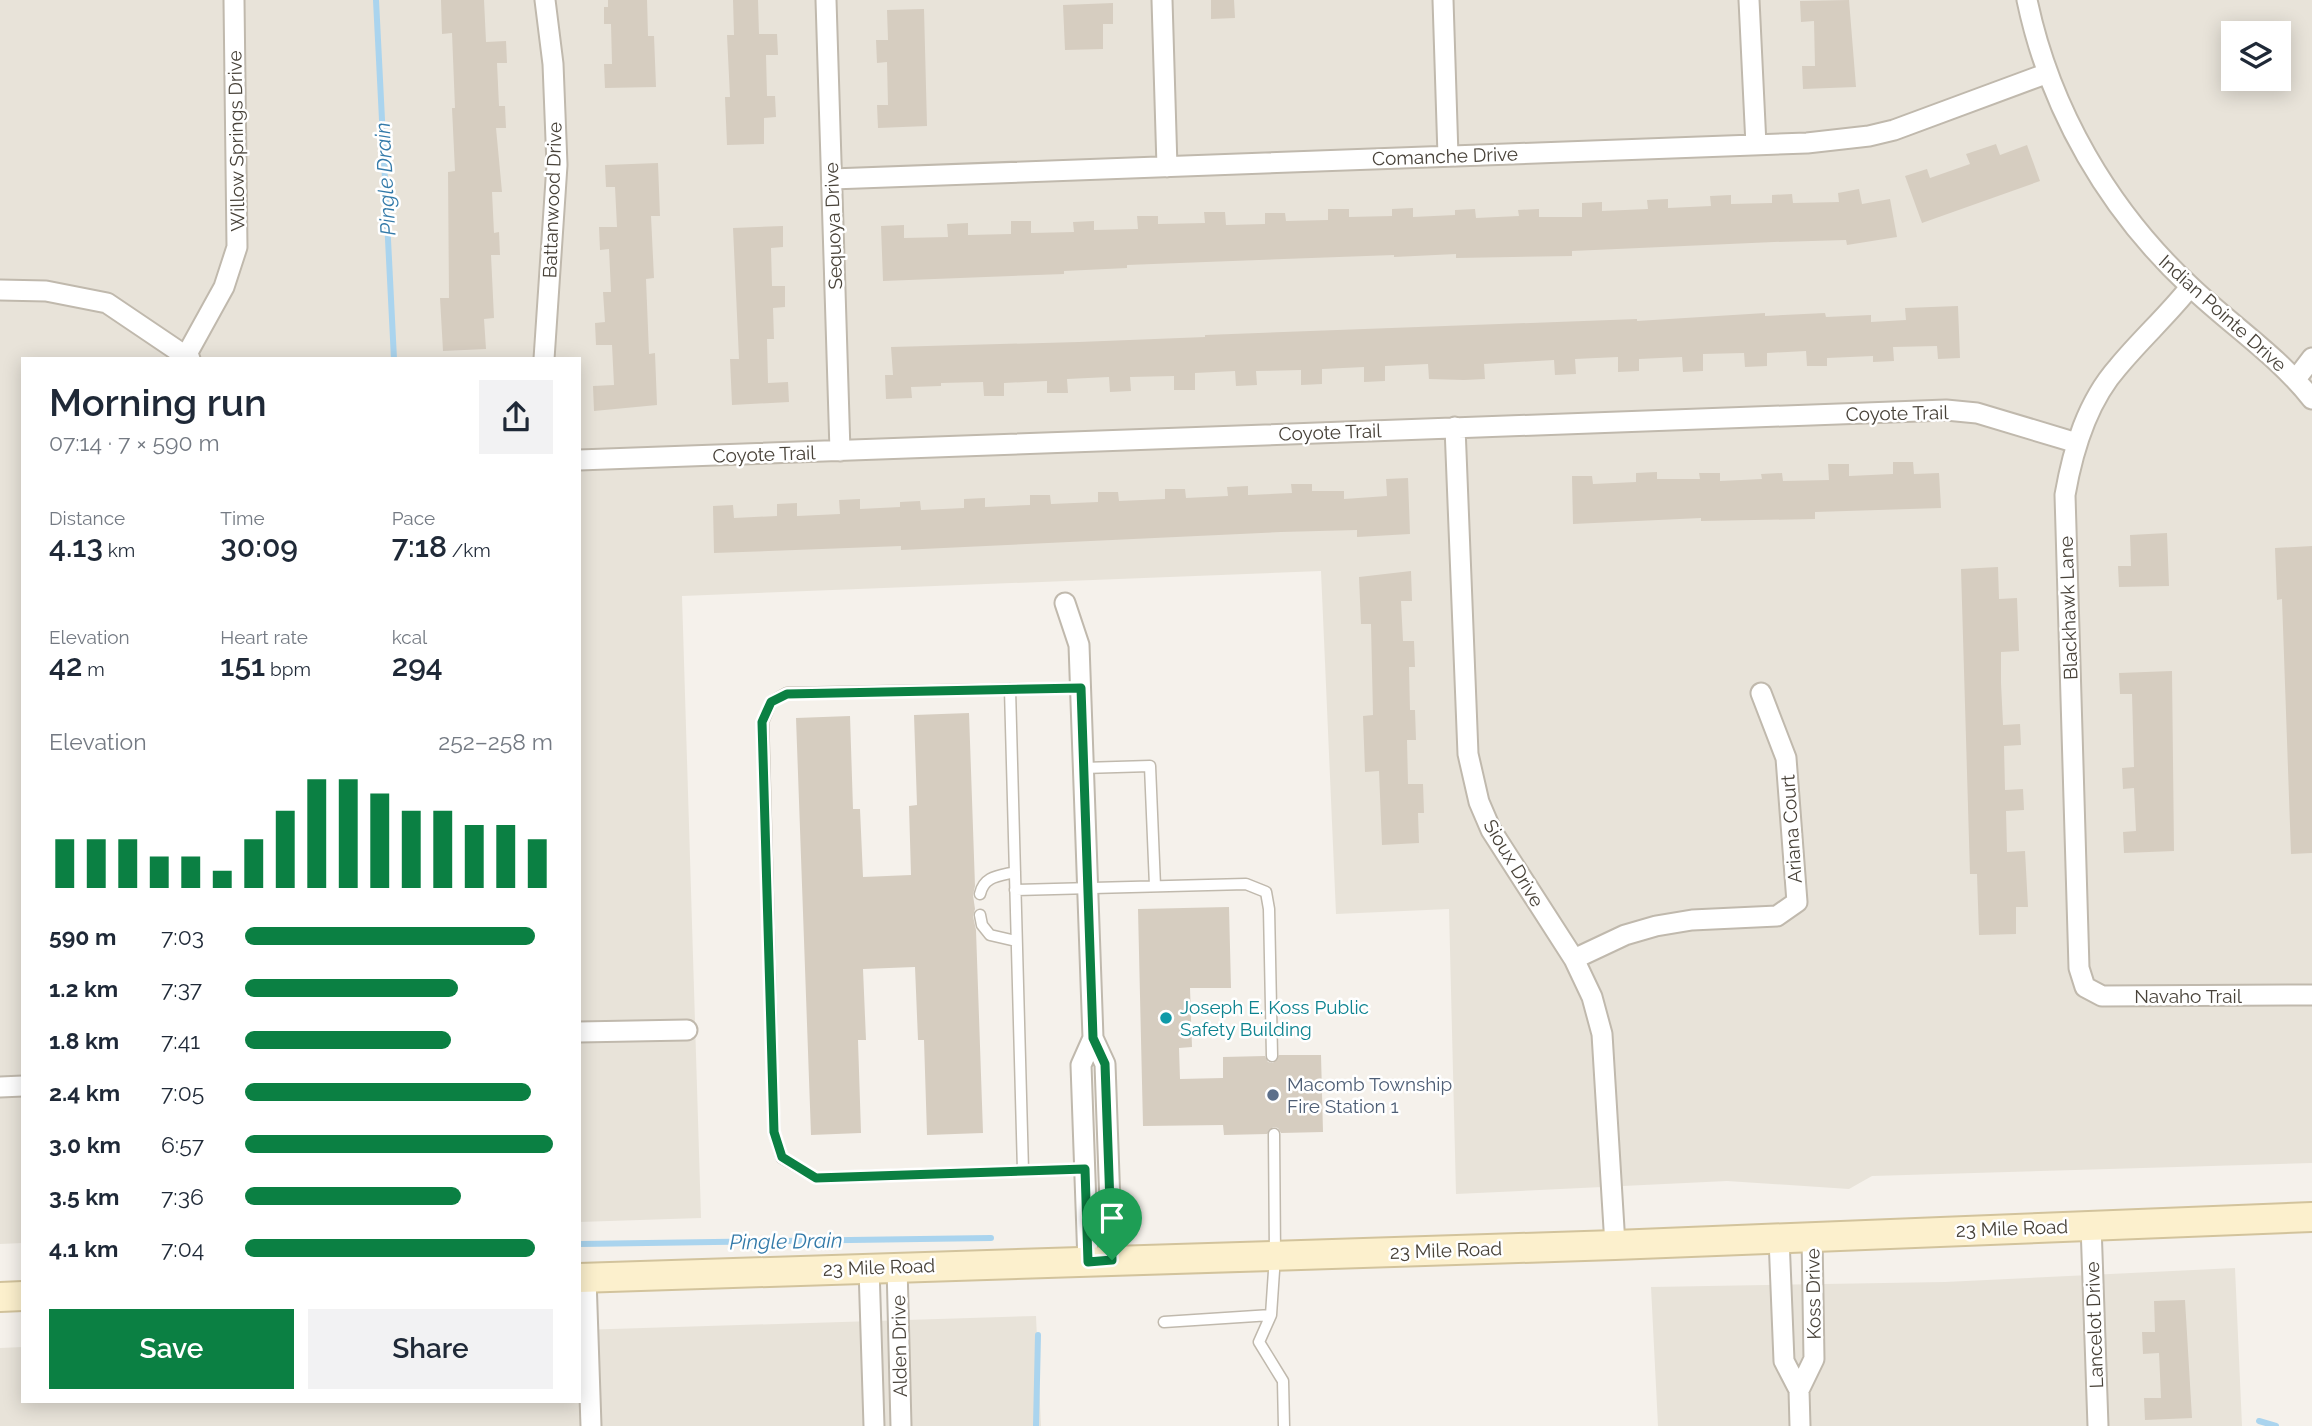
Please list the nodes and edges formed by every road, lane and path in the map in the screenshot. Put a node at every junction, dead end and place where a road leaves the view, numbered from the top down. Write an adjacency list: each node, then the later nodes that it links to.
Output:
1 (234, 0): 15 (street, Willow Springs Drive)
2 (545, 0): 16 (street, Battanwood Drive)
3 (826, 0): 12 (street, Sequoya Drive)
4 (1162, 0): 11 (street)
5 (1443, 0): 10 (street)
6 (1749, 0): 9 (street)
7 (2027, 0): 8 (street, Indian Pointe Drive)
8 (2048, 73): 9 (street, Comanche Drive); 13 (street, Indian Pointe Drive)
9 (1756, 145): 10 (street, Comanche Drive)
10 (1448, 156): 11 (street, Comanche Drive)
11 (1167, 167): 12 (street, Comanche Drive)
12 (832, 179): 22 (street, Sequoya Drive)
13 (2190, 287): 18 (street, Indian Pointe Drive); 21 (street, Blackhawk Lane)
14 (0, 290): 15 (street)
15 (188, 357)
16 (544, 357)
17 (2312, 358): 18 (street)
18 (2296, 379): 19 (street, Indian Pointe Drive)
19 (2312, 399)
20 (1455, 427): 21 (street, Coyote Trail); 22 (street, Coyote Trail); 36 (street, Sioux Drive)
21 (2077, 443): 37 (street, Blackhawk Lane)
22 (840, 451): 23 (street, Coyote Trail)
23 (581, 460)
24 (1065, 604): 25 (street)
25 (1081, 688): 26 (lane); 28 (street)
26 (1010, 689): 29 (lane); 48 (lane)
27 (1761, 693): 36 (street, Ariana Court)
28 (1083, 768): 30 (lane); 31 (street)
29 (1015, 872): 32 (lane); 33 (lane)
30 (1156, 886): 31 (lane); 42 (lane)
31 (1088, 889): 32 (lane); 41 (street)
32 (1015, 890): 35 (lane)
33 (980, 894)
34 (980, 915): 35 (lane)
35 (1016, 941): 48 (lane)
36 (1574, 959): 53 (street, Sioux Drive)
37 (2079, 968): 38 (street, Navaho Trail)
38 (2312, 995)
39 (687, 1030): 40 (street)
40 (581, 1032)
41 (1093, 1038): 46 (street); 47 (street)
42 (1272, 1056)
43 (21, 1086): 44 (street)
44 (0, 1087)
45 (1274, 1134): 54 (lane)
46 (1108, 1157): 47 (lane); 55 (street)
47 (1084, 1163): 48 (lane); 55 (street)
48 (1023, 1171)
49 (2312, 1217): 50 (main road, 23 Mile Road)
50 (2091, 1225): 51 (main road, 23 Mile Road); 69 (street, Lancelot Drive)
51 (1812, 1236): 52 (main road, 23 Mile Road); 63 (street, Koss Drive)
52 (1779, 1238): 53 (main road, 23 Mile Road); 63 (street, Koss Drive)
53 (1615, 1245): 54 (main road, 23 Mile Road)
54 (1275, 1256): 55 (main road, 23 Mile Road); 61 (lane)
55 (1100, 1261): 56 (main road, 23 Mile Road)
56 (897, 1266): 57 (main road, 23 Mile Road); 66 (street, Alden Drive)
57 (869, 1268): 58 (main road, 23 Mile Road); 65 (street, Alden Drive)
58 (583, 1278): 64 (street)
59 (21, 1296): 60 (main road)
60 (0, 1297)
61 (1271, 1315): 62 (lane); 67 (lane)
62 (1164, 1322)
63 (1799, 1390): 68 (street, Koss Drive)
64 (590, 1426)
65 (874, 1426)
66 (901, 1426)
67 (1284, 1426)
68 (1800, 1426)
69 (2098, 1426)

